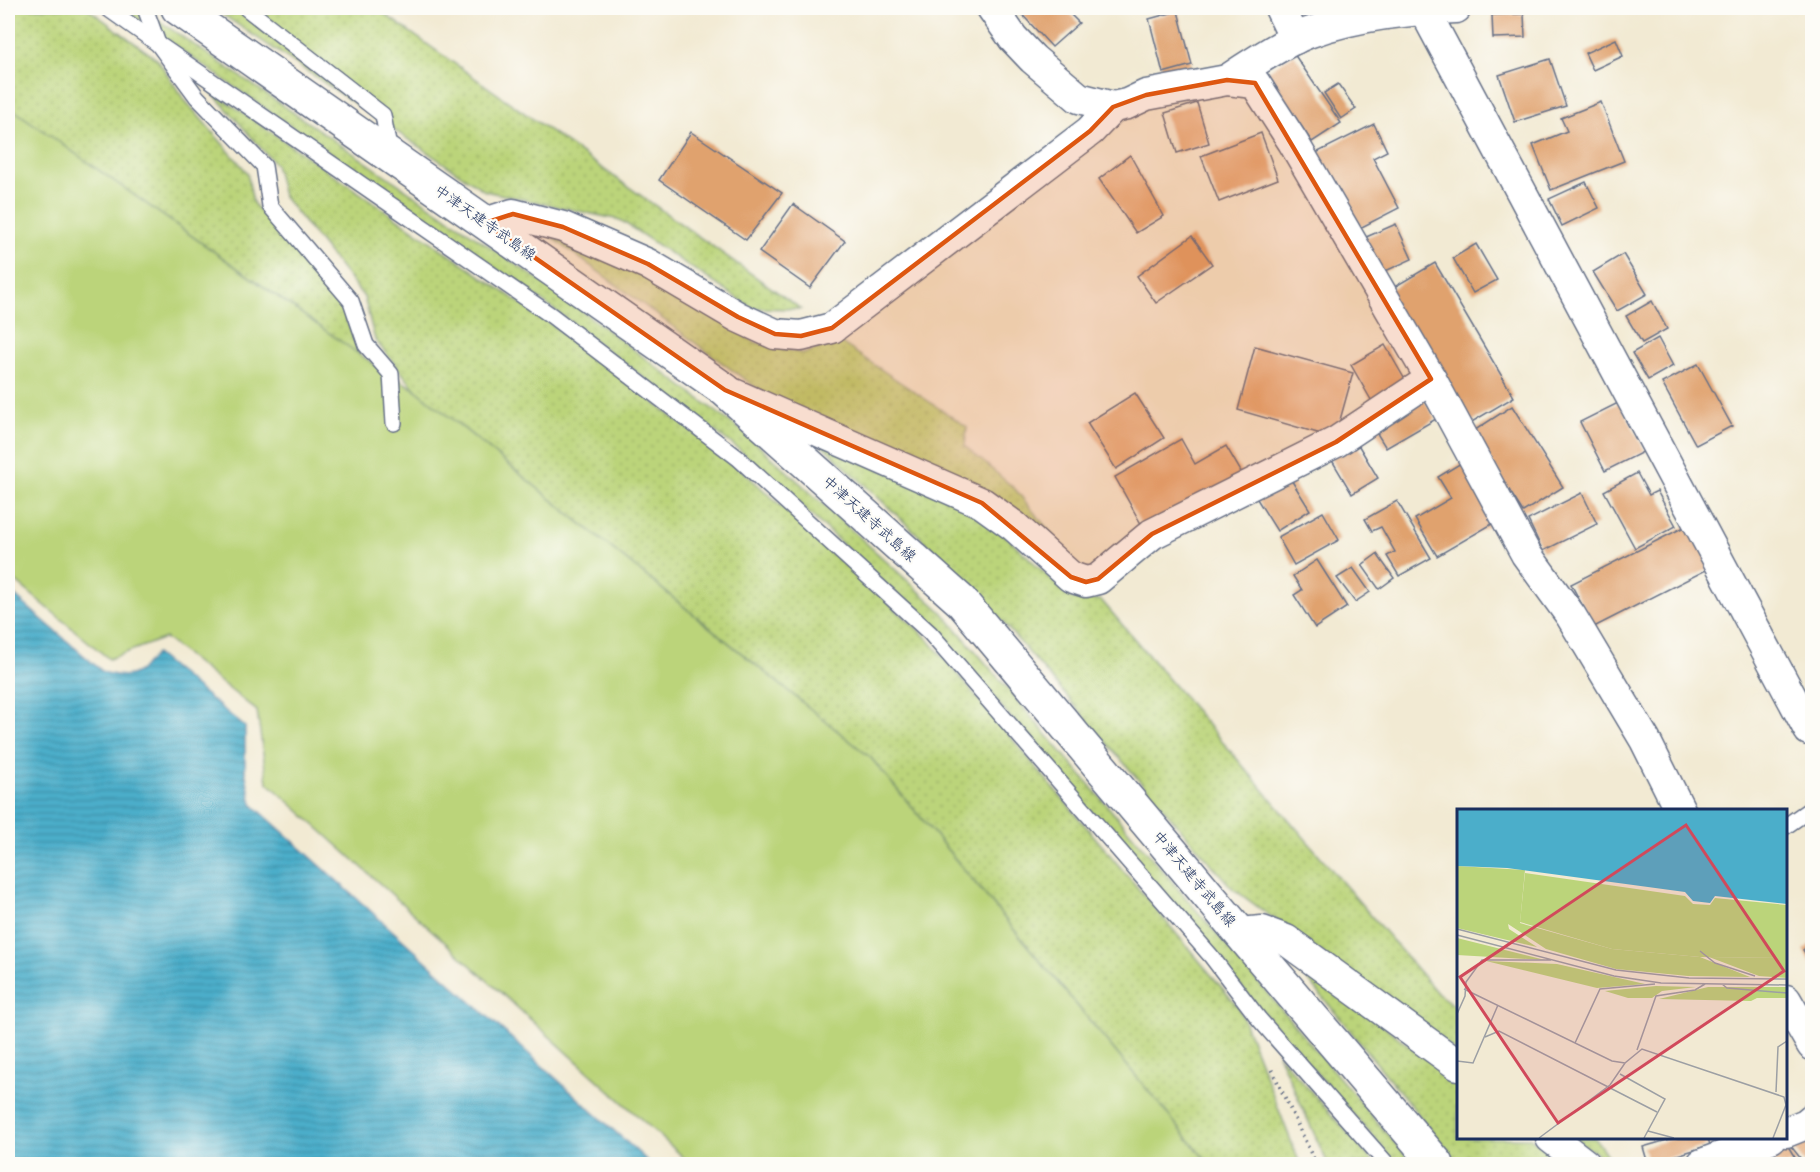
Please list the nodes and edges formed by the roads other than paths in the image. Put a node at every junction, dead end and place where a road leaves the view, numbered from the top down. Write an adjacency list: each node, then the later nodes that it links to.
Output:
1 (107, 8): 10 (lane)
2 (145, 8): 10 (lane)
3 (178, 8): 13 (main road, 中津天建寺武島線)
4 (246, 8): 13 (lane)
5 (992, 8): 12 (street)
6 (1280, 8): 9 (street)
7 (1423, 8): 8 (street); 9 (street); 18 (street)
8 (1456, 8)
9 (1295, 39): 11 (street)
10 (158, 45): 17 (lane); 30 (lane)
11 (1227, 80): 12 (street); 15 (street)
12 (1113, 107): 14 (street)
13 (391, 157): 14 (main road, 中津天建寺武島線)
14 (485, 223): 16 (main road, 中津天建寺武島線)
15 (1431, 379): 16 (street); 20 (street)
16 (725, 390): 22 (main road, 中津天建寺武島線)
17 (394, 423)
18 (1812, 730)
19 (1812, 808): 21 (lane)
20 (1680, 809)
21 (1787, 825)
22 (1240, 933): 25 (street); 31 (main road, 中津天建寺武島線)
23 (1787, 1003): 24 (street)
24 (1812, 1046)
25 (1457, 1064)
26 (1812, 1119): 27 (street)
27 (1787, 1131)
28 (1554, 1139): 32 (street)
29 (1766, 1139): 33 (street)
30 (1387, 1164)
31 (1437, 1164)
32 (1585, 1164)
33 (1702, 1164)

